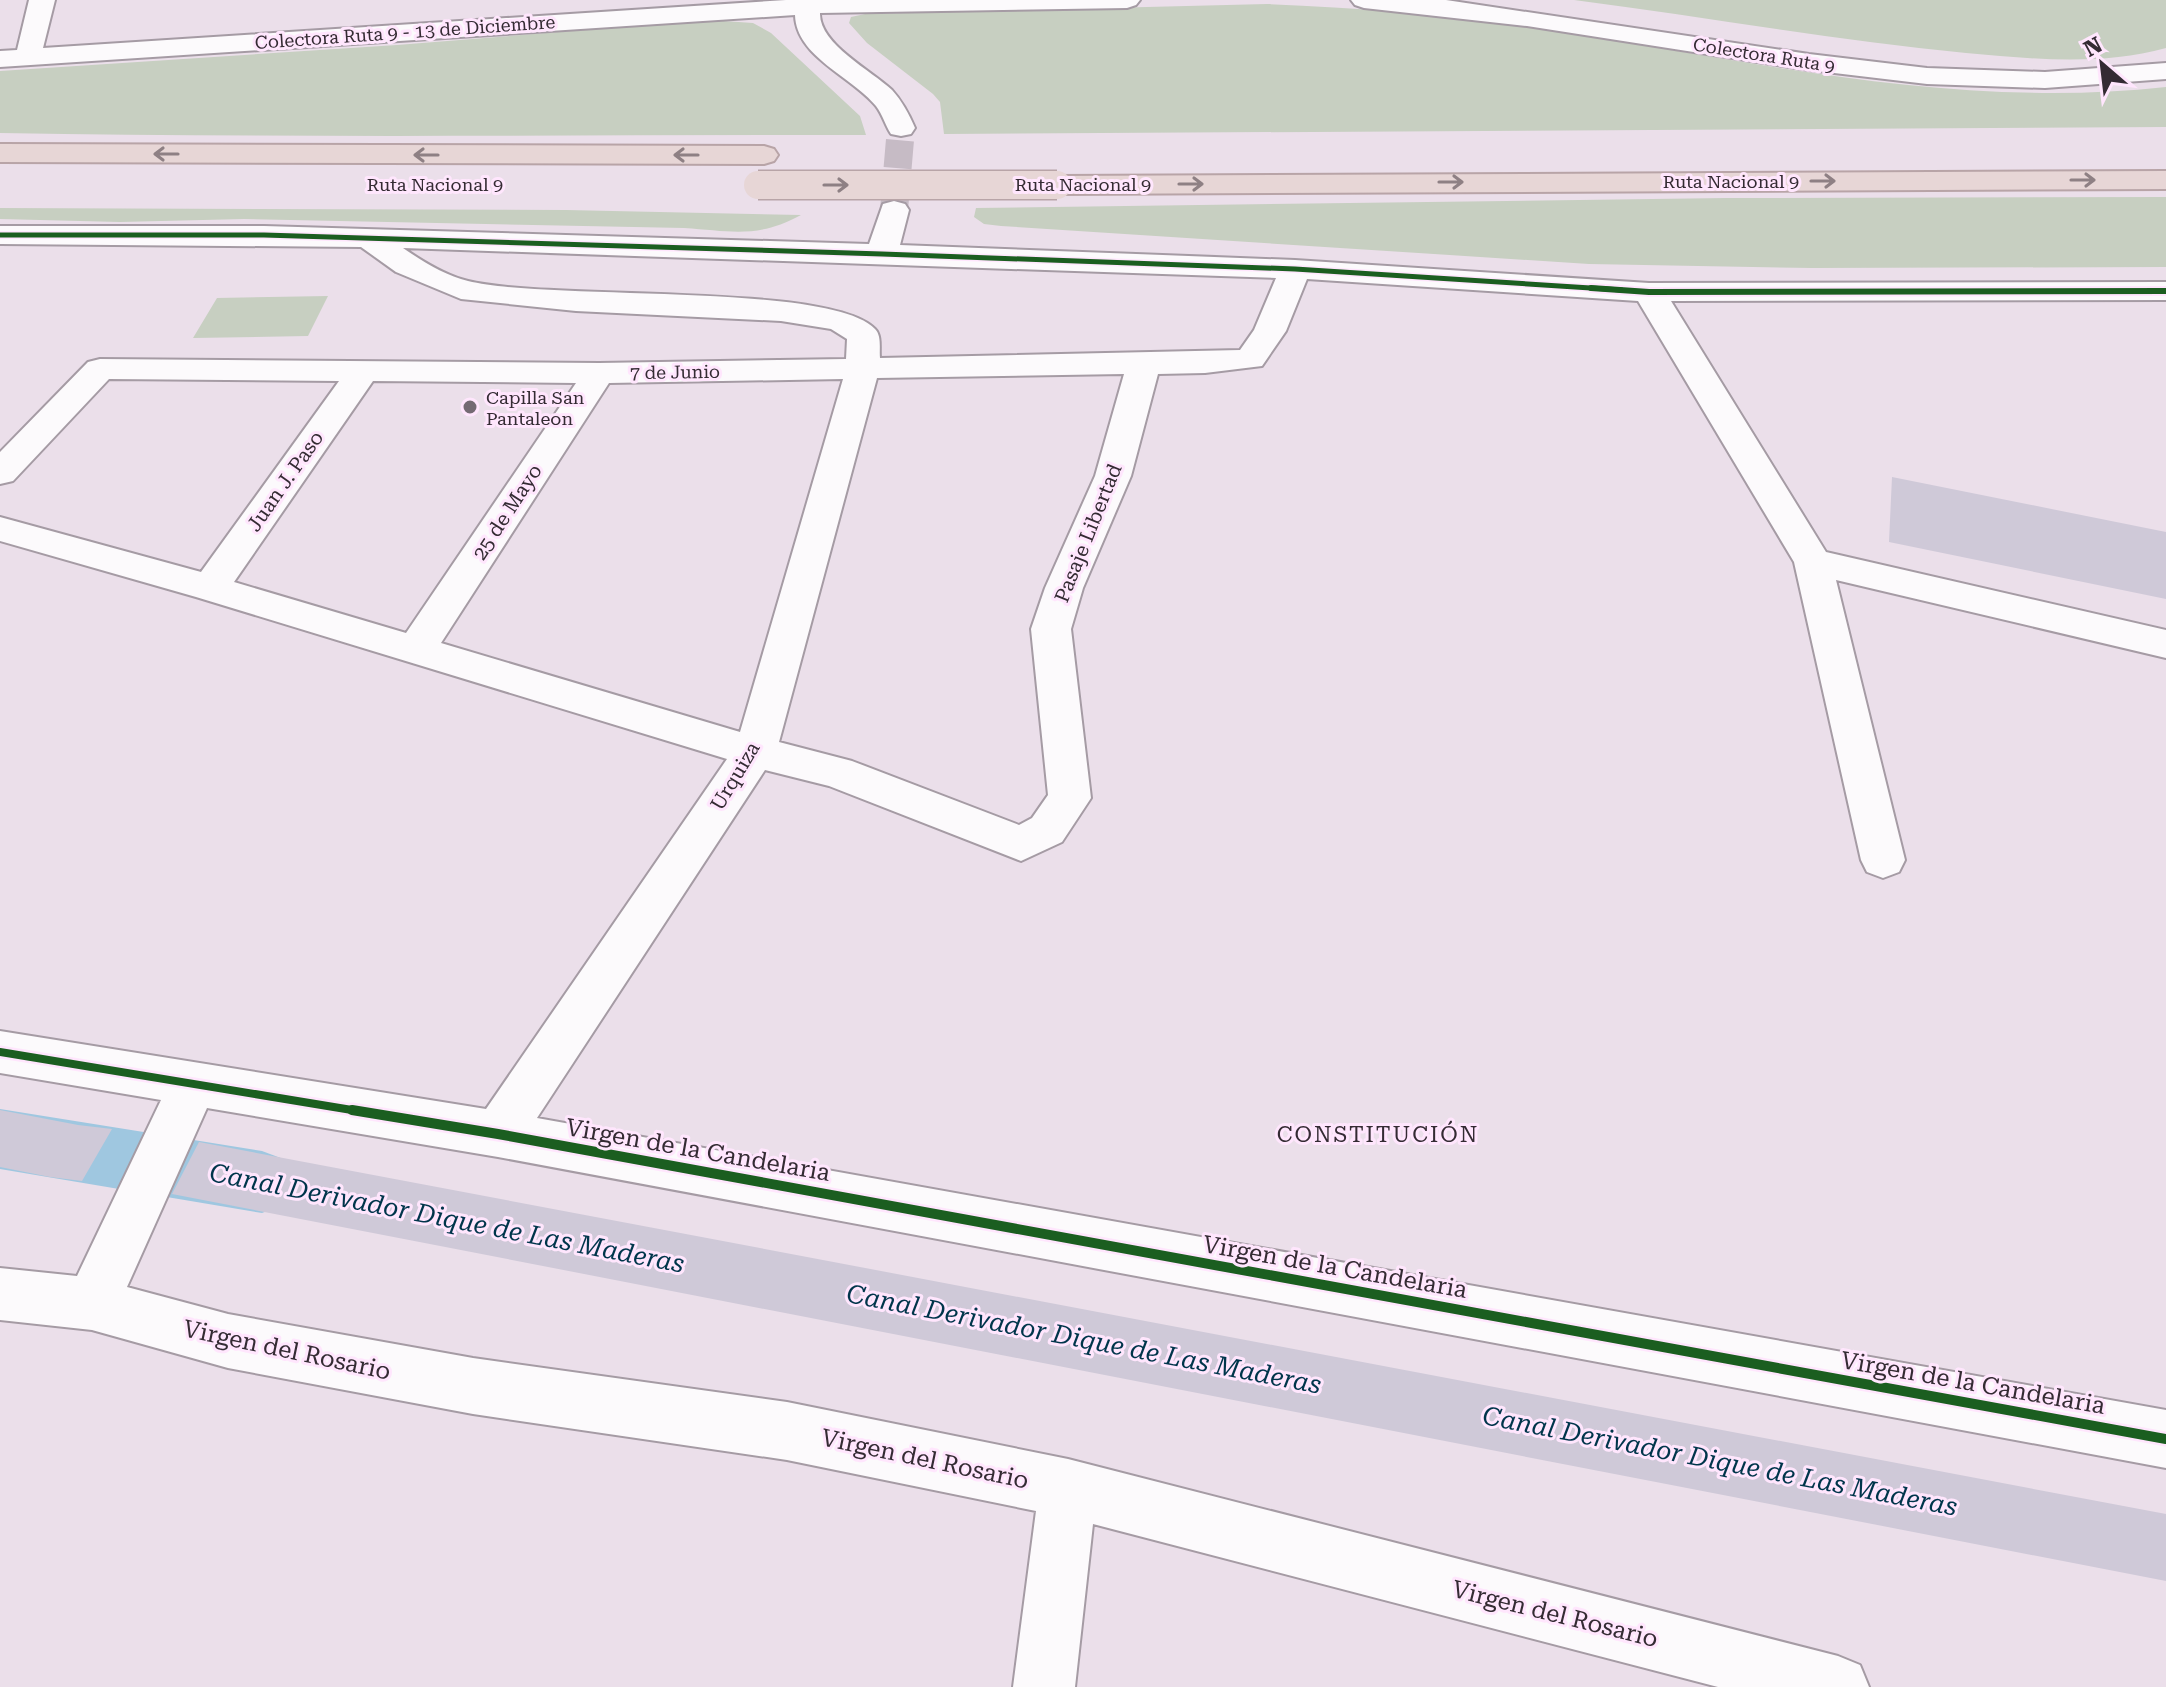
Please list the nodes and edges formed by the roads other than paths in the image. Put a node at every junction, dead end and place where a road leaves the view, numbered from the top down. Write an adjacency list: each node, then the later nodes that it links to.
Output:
1 (42, 0): 5 (street)
2 (1127, 0): 4 (street)
3 (1364, 0): 7 (street, Colectora Ruta 9)
4 (811, 3): 5 (street, Colectora Ruta 9 - 13 de Diciembre); 8 (street)
5 (28, 58): 6 (street, Colectora Ruta 9 - 13 de Diciembre)
6 (0, 59)
7 (2166, 71)
8 (898, 146)
9 (0, 153): 12 (highway, Ruta Nacional 9, one-way to 9)
10 (2166, 153): 11 (highway)
11 (1978, 154)
12 (796, 155)
13 (0, 180): 15 (highway)
14 (2166, 180): 16 (highway, Ruta Nacional 9, one-way to 14, bridge)
15 (140, 181)
16 (727, 185)
17 (894, 210): 20 (street)
18 (0, 235): 19 (street)
19 (369, 239): 20 (street); 25 (street)
20 (882, 254): 21 (street)
21 (1295, 269): 23 (street); 24 (street, 7 de Junio)
22 (2166, 291): 23 (street)
23 (1649, 292): 30 (street)
24 (1143, 366): 25 (street, 7 de Junio); 34 (street, Pasaje Libertad)
25 (863, 368): 26 (street, 7 de Junio); 34 (street, Urquiza)
26 (599, 373): 27 (street, 7 de Junio); 33 (street, 25 de Mayo)
27 (361, 374): 28 (street, 7 de Junio); 31 (street, Juan J. Paso)
28 (0, 473)
29 (0, 529): 31 (street)
30 (1813, 562): 32 (street); 35 (street)
31 (210, 588): 33 (street)
32 (2166, 644)
33 (415, 651): 34 (street)
34 (755, 752): 38 (street, Urquiza)
35 (1883, 860)
36 (0, 1052): 37 (street, Virgen de la Candelaria)
37 (195, 1082): 38 (street, Virgen de la Candelaria); 40 (street)
38 (498, 1134): 41 (street, Virgen de la Candelaria)
39 (0, 1294): 40 (street, Virgen del Rosario)
40 (92, 1304): 42 (street, Virgen del Rosario)
41 (2166, 1439)
42 (1068, 1488): 43 (street); 44 (street, Virgen del Rosario)
43 (1044, 1687)
44 (1838, 1687)

